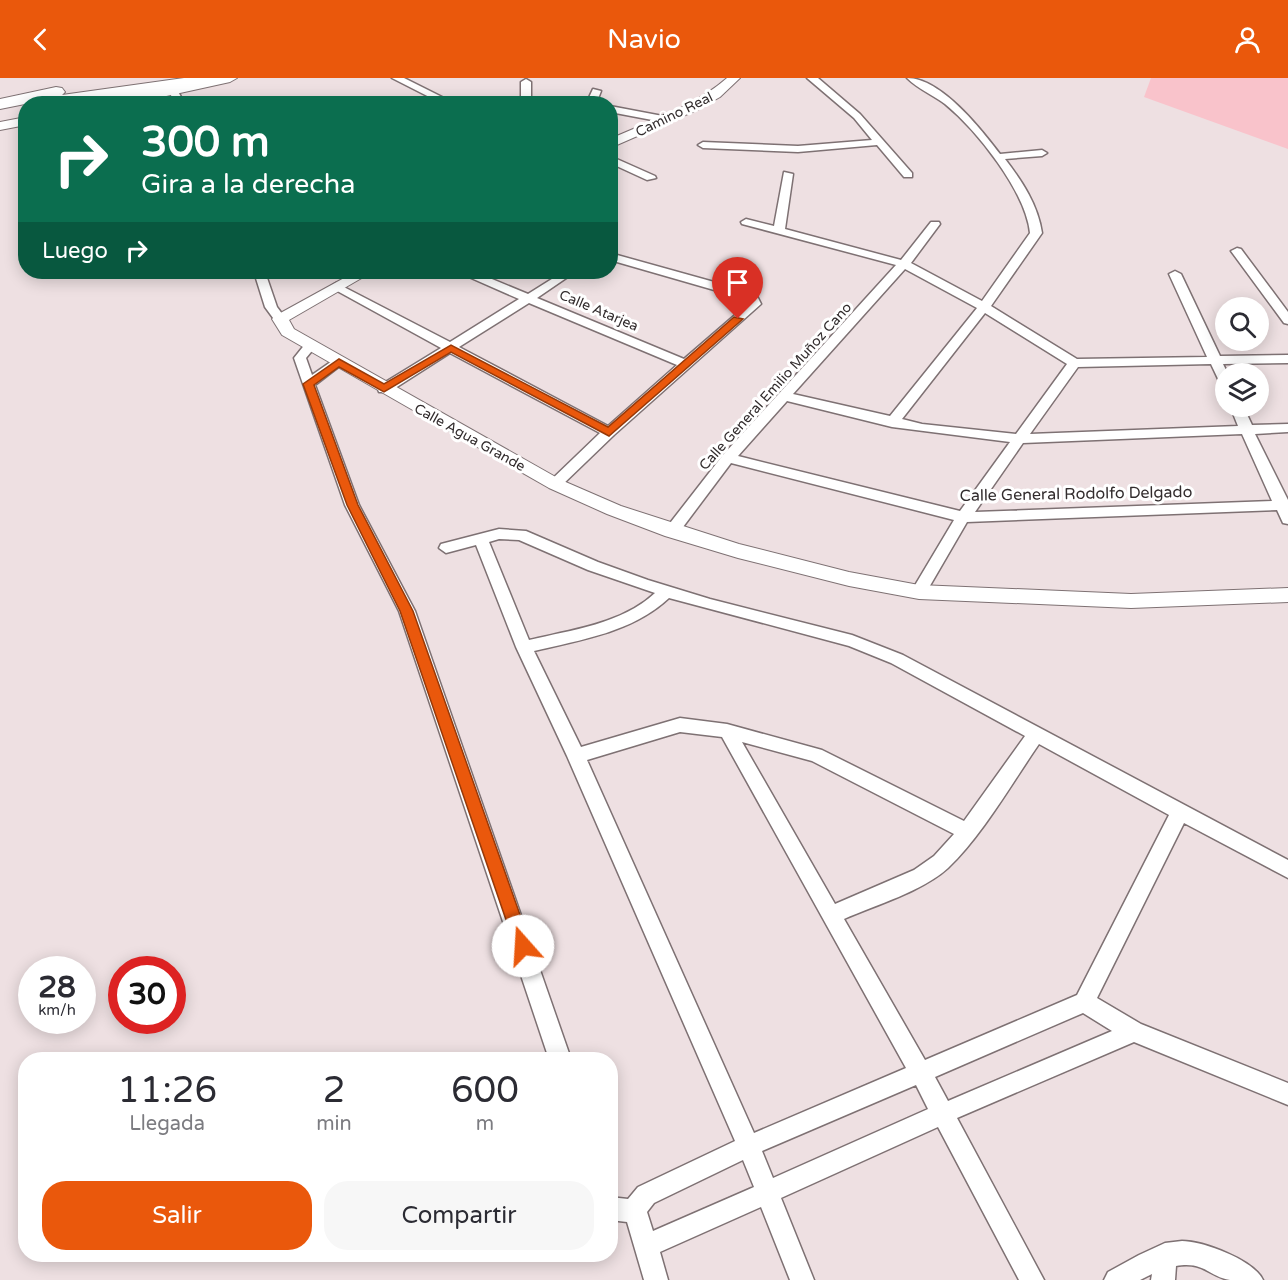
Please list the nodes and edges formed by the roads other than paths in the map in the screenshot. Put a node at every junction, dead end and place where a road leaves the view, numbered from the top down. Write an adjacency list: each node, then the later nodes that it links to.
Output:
1 (121, 78): 13 (highway)
2 (219, 78): 14 (highway)
3 (230, 78): 10 (main road)
4 (397, 78): 17 (street)
5 (734, 78): 23 (street, Camino Real)
6 (812, 78): 27 (street)
7 (912, 78): 30 (street)
8 (61, 79): 20 (highway)
9 (526, 82): 18 (street)
10 (173, 90): 15 (main road); 16 (street)
11 (596, 91): 19 (street)
12 (18, 96): 20 (highway)
13 (18, 96)
14 (94, 96)
15 (145, 96)
16 (176, 96)
17 (435, 96)
18 (526, 96)
19 (594, 96)
20 (1, 99): 21 (highway)
21 (18, 103)
22 (618, 111): 23 (street)
23 (668, 120): 26 (street, Camino Real)
24 (18, 123): 25 (main road)
25 (0, 126)
26 (618, 141)
27 (881, 141): 28 (street); 33 (street)
28 (703, 145)
29 (1042, 153): 30 (street)
30 (997, 157): 48 (street)
31 (618, 163): 34 (street)
32 (788, 174): 37 (street)
33 (908, 175)
34 (651, 178)
35 (746, 222): 37 (street)
36 (935, 224): 40 (street, Calle General Emilio Muñoz Cano)
37 (779, 230): 40 (street)
38 (1237, 251): 50 (street)
39 (618, 258): 57 (street)
40 (904, 264): 48 (street); 60 (street, Calle General Emilio Muñoz Cano)
41 (1175, 273): 55 (street)
42 (261, 279): 49 (street, Calle Agua Grande)
43 (351, 279): 46 (street)
44 (484, 279): 47 (street, Calle Atarjea)
45 (560, 279): 47 (street)
46 (336, 287): 49 (street); 52 (street)
47 (531, 298): 52 (street); 57 (street, Calle Atarjea)
48 (984, 307): 56 (street); 62 (street)
49 (280, 319): 51 (street, Calle Agua Grande)
50 (1288, 320)
51 (310, 345): 54 (street, Calle Agua Grande); 58 (street)
52 (451, 348): 59 (street); 65 (street)
53 (1288, 359): 55 (street)
54 (339, 362): 58 (street); 59 (street, Calle Agua Grande)
55 (1216, 362): 56 (street)
56 (1074, 363): 66 (street)
57 (685, 364): 65 (street)
58 (308, 384): 87 (street)
59 (384, 389): 68 (street, Calle Agua Grande)
60 (784, 396): 62 (street); 67 (street, Calle General Emilio Muñoz Cano)
61 (1241, 417): 64 (street)
62 (892, 423): 66 (street)
63 (1288, 428): 64 (street)
64 (1247, 430): 66 (street); 69 (street)
65 (609, 432): 68 (street)
66 (1018, 439): 70 (street)
67 (728, 458): 70 (street, Calle General Rodolfo Delgado); 71 (street, Calle General Emilio Muñoz Cano)
68 (555, 484): 71 (street, Calle Agua Grande)
69 (1286, 510): 70 (street, Calle General Rodolfo Delgado)
70 (963, 517): 75 (street)
71 (672, 531): 75 (street, Calle Agua Grande)
72 (482, 539): 73 (street); 74 (street); 77 (street)
73 (446, 548)
74 (667, 591): 77 (street); 79 (street)
75 (919, 592): 76 (street, Calle Agua Grande)
76 (1288, 595)
77 (524, 647): 80 (street)
78 (727, 731): 80 (street); 82 (street); 84 (street)
79 (1036, 734): 81 (street); 82 (street)
80 (576, 756): 91 (street)
81 (1180, 812): 83 (street); 85 (street)
82 (967, 832): 84 (street)
83 (1288, 870)
84 (831, 915): 88 (street)
85 (1084, 1002): 86 (street); 88 (street)
86 (1134, 1032): 89 (street); 90 (street)
87 (558, 1052)
88 (921, 1073): 90 (street); 91 (street)
89 (1288, 1094)
90 (942, 1114): 92 (street); 99 (street)
91 (749, 1146): 92 (street); 94 (street)
92 (766, 1192): 95 (street); 98 (street)
93 (618, 1209): 94 (street)
94 (636, 1212): 95 (street)
95 (645, 1246): 97 (street)
96 (1165, 1256): 100 (street); 101 (street); 102 (street)
97 (656, 1280)
98 (802, 1280)
99 (1032, 1280)
100 (1116, 1280)
101 (1163, 1280)
102 (1251, 1280)

